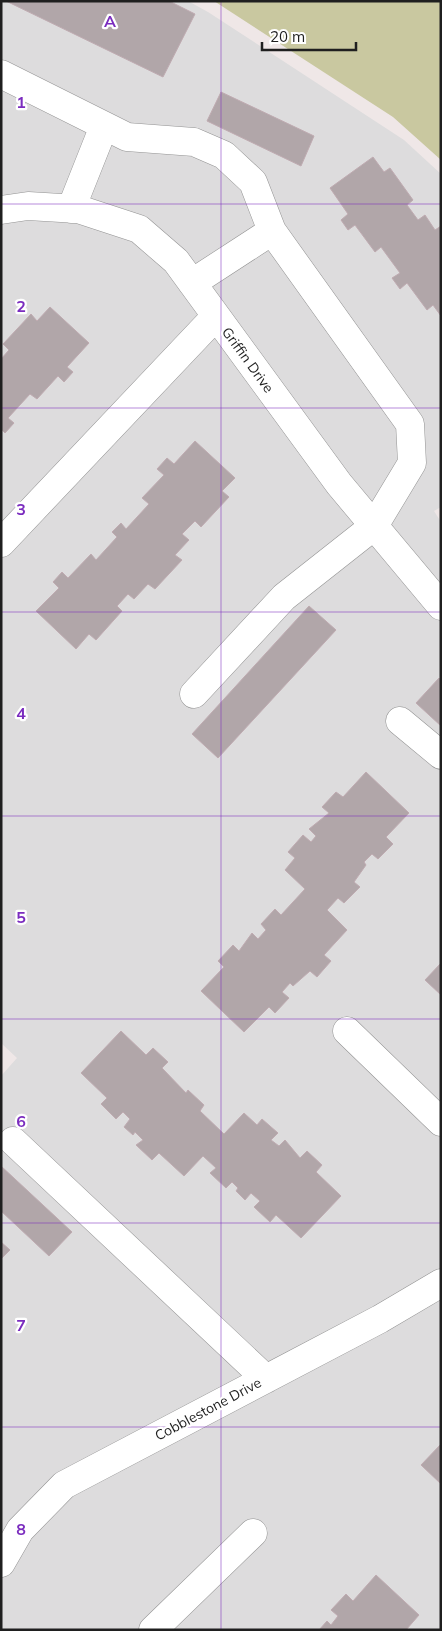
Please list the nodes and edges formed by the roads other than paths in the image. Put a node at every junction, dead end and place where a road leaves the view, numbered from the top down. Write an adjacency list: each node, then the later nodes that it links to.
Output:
1 (1, 74): 2 (street)
2 (104, 126): 3 (street); 5 (street)
3 (71, 209): 4 (street, Griffin Drive); 6 (street, Griffin Drive)
4 (1, 210)
5 (272, 231): 6 (street); 8 (street)
6 (192, 283): 7 (street, Griffin Drive)
7 (216, 316): 8 (street, Griffin Drive); 9 (street)
8 (374, 526): 10 (street, Griffin Drive); 11 (street)
9 (1, 543)
10 (441, 606)
11 (194, 694)
12 (400, 721): 13 (street)
13 (441, 755)
14 (347, 1031): 15 (street)
15 (441, 1122)
16 (12, 1140): 18 (street)
17 (441, 1284): 18 (street, Cobblestone Drive)
18 (266, 1379): 20 (street, Cobblestone Drive)
19 (253, 1533): 21 (street)
20 (1, 1563)
21 (154, 1630)

